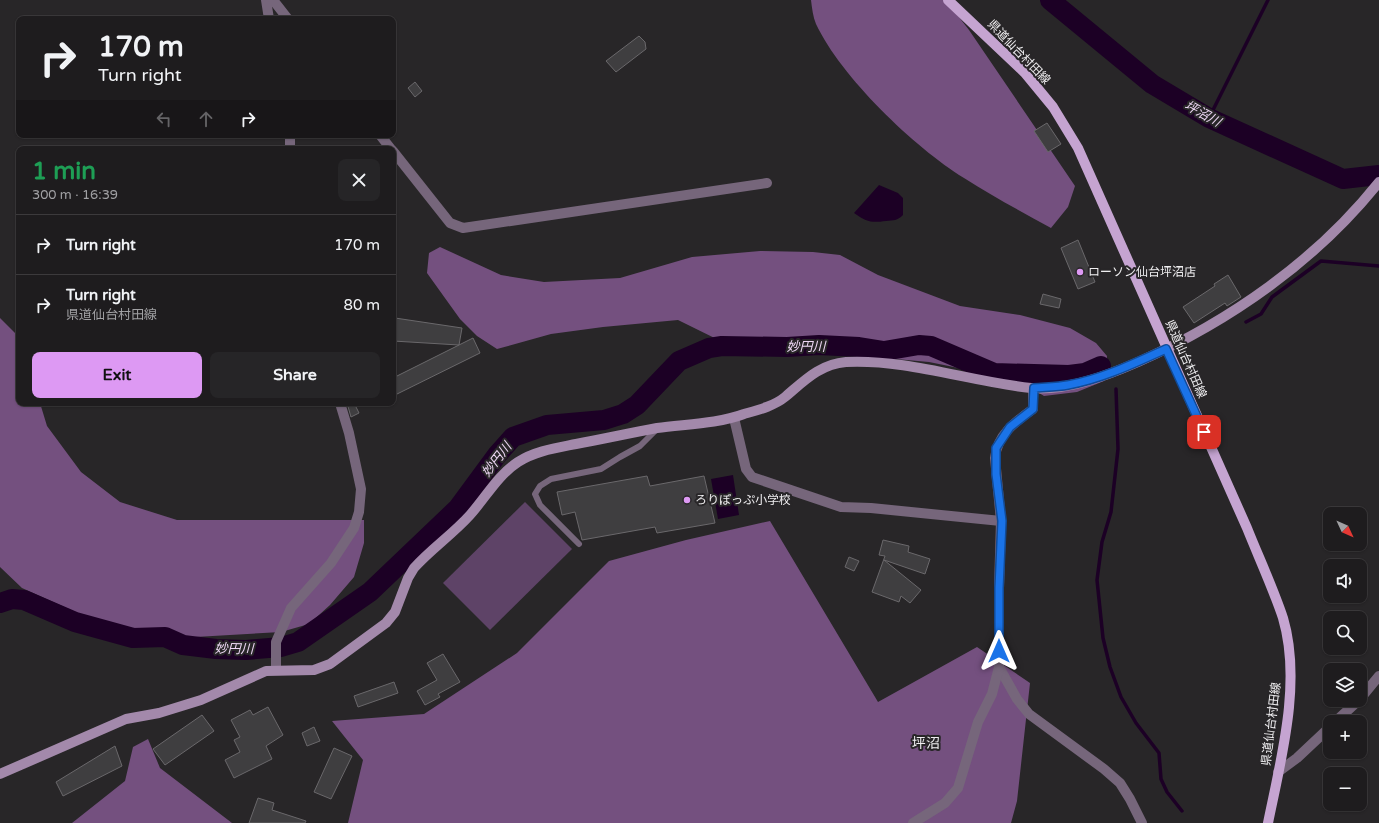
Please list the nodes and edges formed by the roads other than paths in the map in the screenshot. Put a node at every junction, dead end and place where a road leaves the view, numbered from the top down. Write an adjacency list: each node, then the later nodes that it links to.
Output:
1 (266, 0): 4 (street)
2 (273, 0): 5 (street)
3 (948, 0): 11 (main road, 県道仙台村田線)
4 (269, 16)
5 (286, 16)
6 (382, 138): 7 (street)
7 (389, 146)
8 (396, 155): 10 (street)
9 (1379, 182): 11 (street)
10 (767, 183)
11 (1166, 349): 12 (street); 25 (main road, 県道仙台村田線)
12 (1034, 388): 14 (street); 16 (street)
13 (341, 406): 19 (street)
14 (734, 418): 15 (street); 16 (street)
15 (657, 428): 17 (lane); 19 (street)
16 (1002, 521): 18 (street)
17 (579, 544)
18 (999, 666): 27 (street); 28 (street)
19 (276, 670): 26 (street)
20 (1379, 676): 21 (street)
21 (1367, 691)
22 (1352, 707): 23 (street)
23 (1343, 715)
24 (1323, 734): 25 (street)
25 (1278, 772): 29 (main road, 県道仙台村田線)
26 (0, 774)
27 (913, 823)
28 (1142, 823)
29 (1268, 823)

